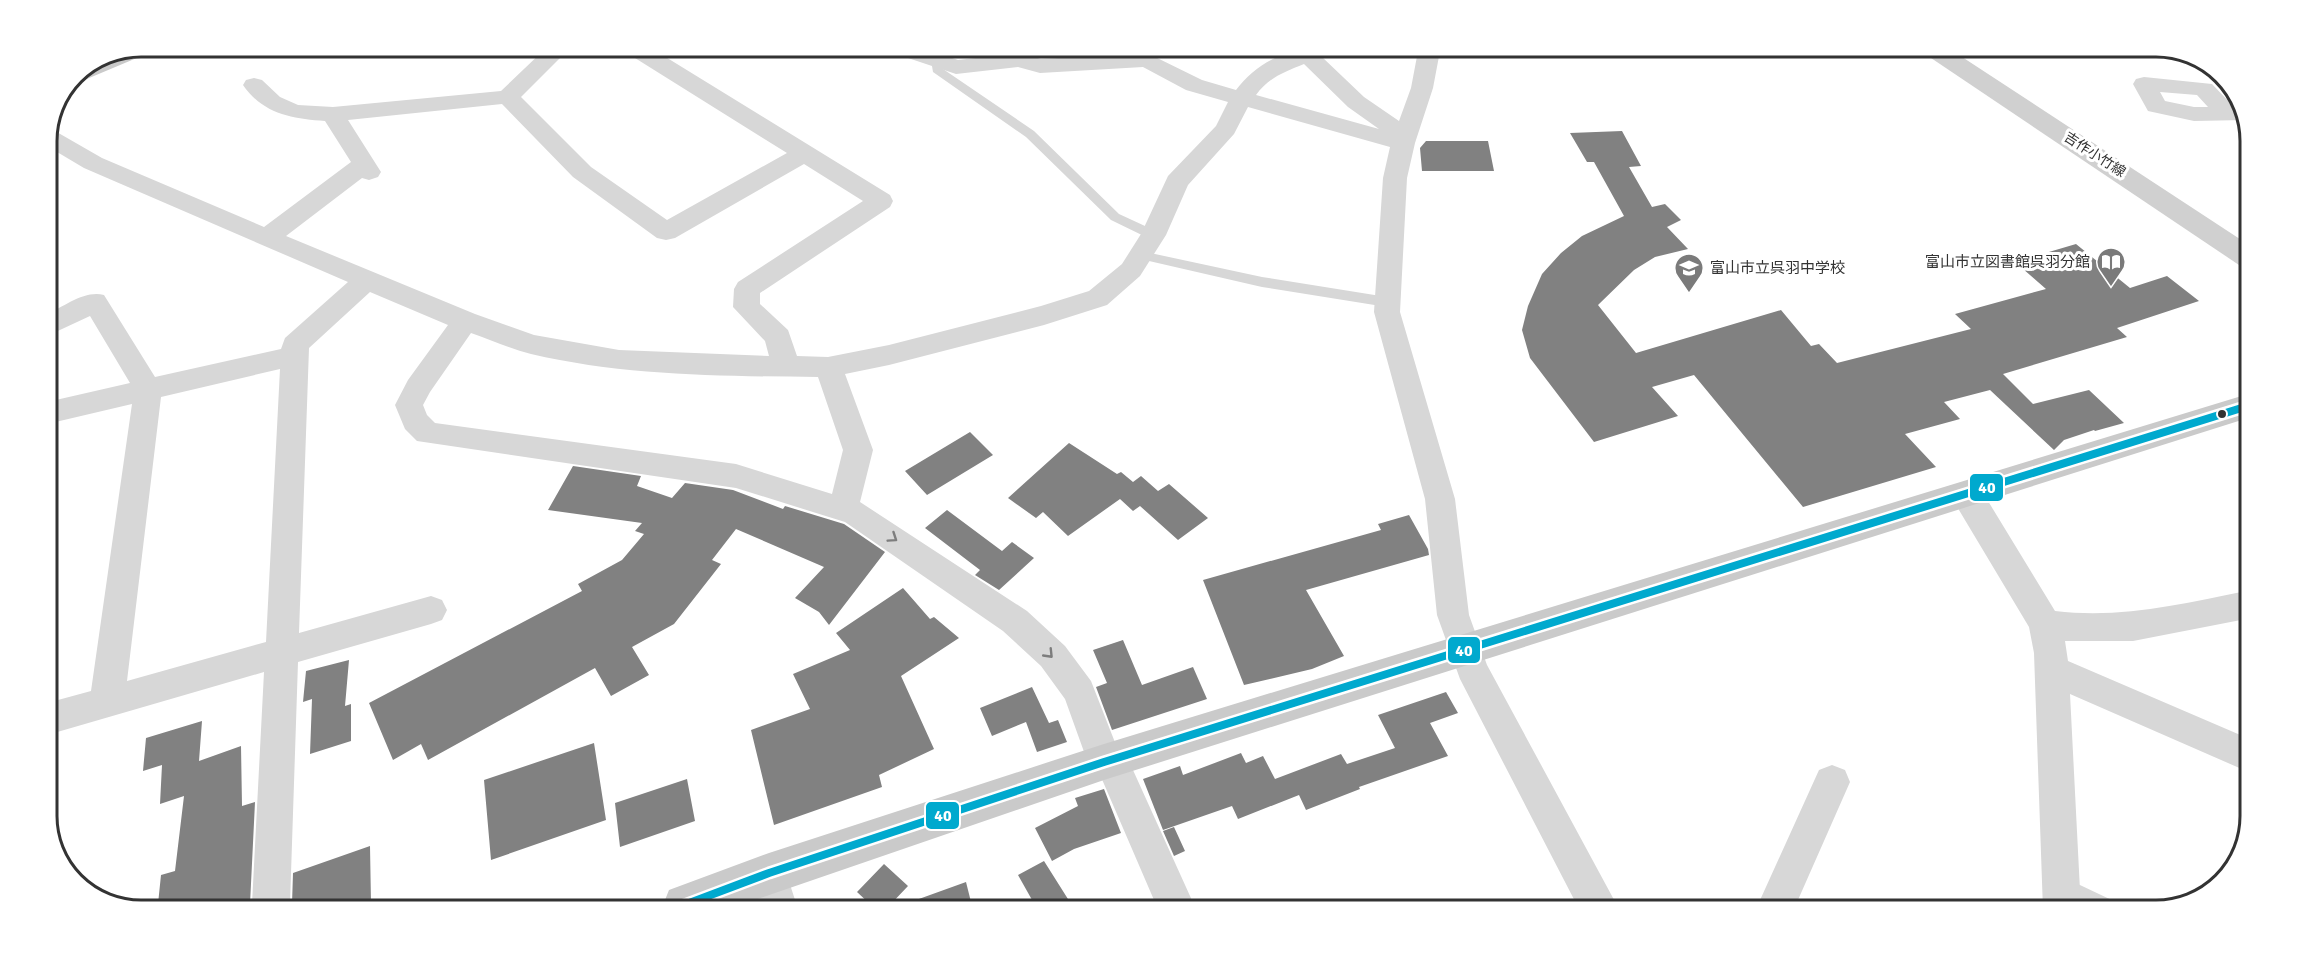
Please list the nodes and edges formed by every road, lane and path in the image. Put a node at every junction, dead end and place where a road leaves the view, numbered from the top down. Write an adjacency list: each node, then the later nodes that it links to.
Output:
1 (550, 57): 12 (street)
2 (650, 57): 17 (street)
3 (928, 57): 10 (street)
4 (1006, 57): 10 (street)
5 (1020, 57): 13 (street)
6 (1302, 57): 13 (street)
7 (1316, 57): 15 (street)
8 (1428, 57): 15 (street)
9 (1946, 57): 20 (main road, 吉作小竹線)
10 (937, 60): 19 (lane)
11 (254, 85): 14 (street)
12 (508, 98): 14 (street); 17 (street)
13 (1240, 100): 15 (street); 19 (street)
14 (333, 114): 18 (street)
15 (1404, 139): 22 (street)
16 (57, 142): 18 (street)
17 (805, 153): 26 (street)
18 (267, 237): 21 (street)
19 (1147, 245): 22 (lane); 27 (street)
20 (2240, 252)
21 (368, 279): 24 (street); 25 (street)
22 (1388, 302): 36 (street)
23 (57, 321): 28 (street)
24 (465, 321): 26 (street); 32 (street)
25 (294, 356): 28 (street); 37 (street)
26 (785, 365): 27 (street)
27 (828, 367): 32 (street)
28 (148, 389): 30 (street); 39 (street)
29 (2240, 409): 31 (main road)
30 (57, 411)
31 (1965, 495): 35 (street); 36 (main road)
32 (843, 509): 42 (street, one-way to 42)
33 (2240, 606): 35 (street)
34 (431, 610): 37 (street)
35 (2045, 624): 38 (street)
36 (1466, 650): 42 (main road); 49 (street)
37 (280, 652): 39 (street); 46 (street)
38 (2052, 670): 41 (street); 45 (street)
39 (107, 702): 40 (street)
40 (57, 716)
41 (2240, 752)
42 (1107, 761): 44 (main road); 48 (street)
43 (1832, 782): 50 (street)
44 (774, 890): 47 (main road)
45 (2061, 897)
46 (271, 900)
47 (714, 900)
48 (1173, 900)
49 (1595, 900)
50 (1779, 900)

